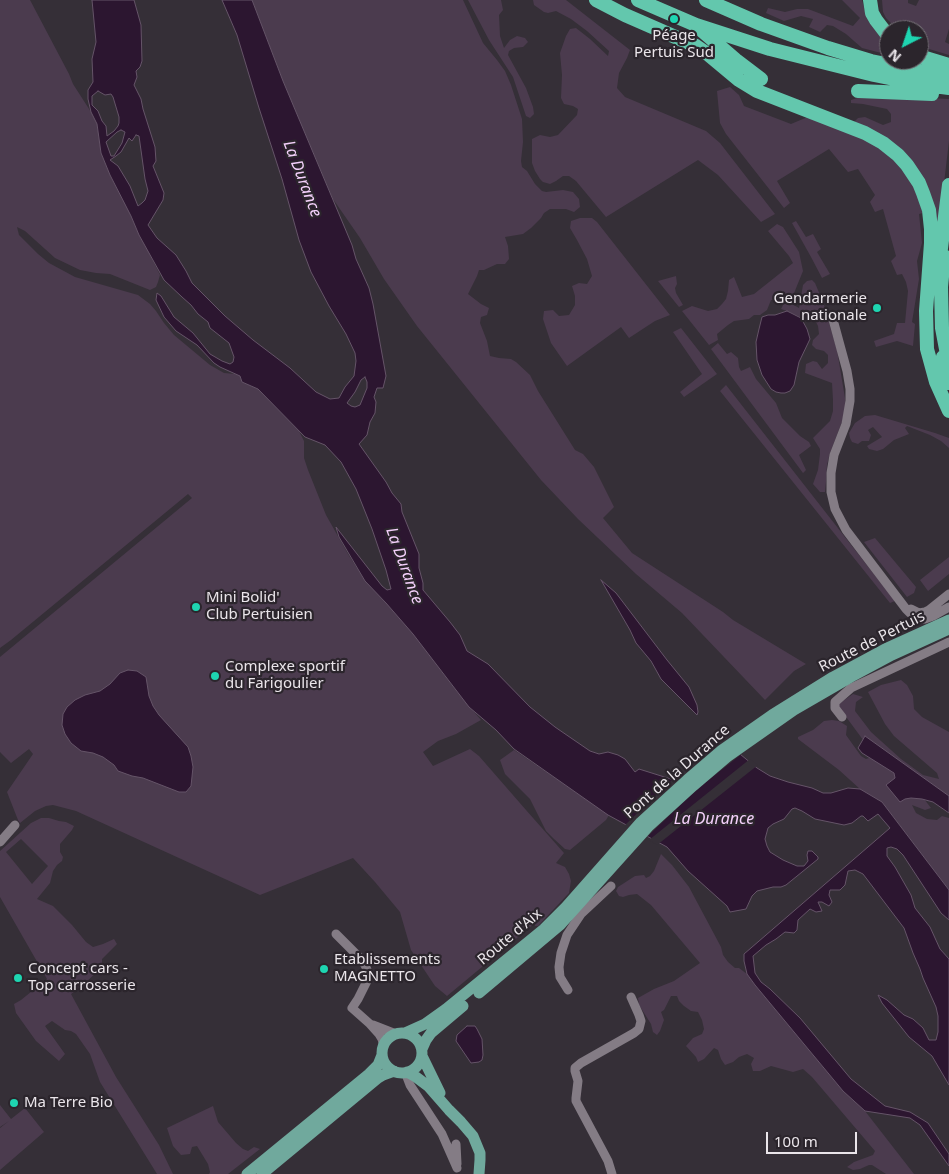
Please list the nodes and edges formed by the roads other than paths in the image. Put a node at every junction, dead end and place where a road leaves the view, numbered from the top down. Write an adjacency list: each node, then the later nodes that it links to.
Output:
1 (596, 0): 23 (highway)
2 (638, 0): 6 (highway)
3 (706, 0): 9 (highway)
4 (870, 0): 5 (highway)
5 (879, 24)
6 (696, 25): 10 (highway); 11 (highway)
7 (929, 59): 8 (highway)
8 (949, 65)
9 (949, 77)
10 (761, 79)
11 (949, 88)
12 (858, 91): 13 (highway)
13 (949, 95)
14 (949, 185): 16 (highway)
15 (949, 234): 17 (highway)
16 (937, 278): 21 (highway); 22 (highway)
17 (942, 307): 19 (highway); 20 (highway)
18 (832, 316): 25 (street)
19 (949, 337)
20 (949, 365)
21 (949, 383)
22 (949, 398)
23 (949, 411)
24 (949, 594): 25 (street)
25 (898, 597): 26 (street)
26 (949, 607)
27 (949, 620): 30 (main road, Route de Pertuis)
28 (949, 629): 30 (main road, Route de Pertuis)
29 (949, 642): 31 (street)
30 (811, 695): 34 (main road, Pont de la Durance)
31 (842, 717)
32 (15, 825): 33 (street)
33 (0, 842)
34 (622, 849): 40 (main road, Route d'Aix); 42 (main road, Route d'Aix)
35 (611, 886): 37 (street)
36 (336, 934): 39 (street)
37 (568, 990)
38 (631, 997): 50 (street)
39 (370, 1024): 40 (street); 41 (street)
40 (401, 1034): 41 (main road); 42 (main road)
41 (383, 1051): 43 (main road); 47 (main road)
42 (422, 1052): 43 (main road); 44 (main road)
43 (402, 1072): 44 (main road); 46 (street); 48 (main road)
44 (449, 1110): 49 (main road)
45 (456, 1144): 46 (street)
46 (456, 1171)
47 (247, 1174)
48 (262, 1174)
49 (479, 1174)
50 (612, 1174)

